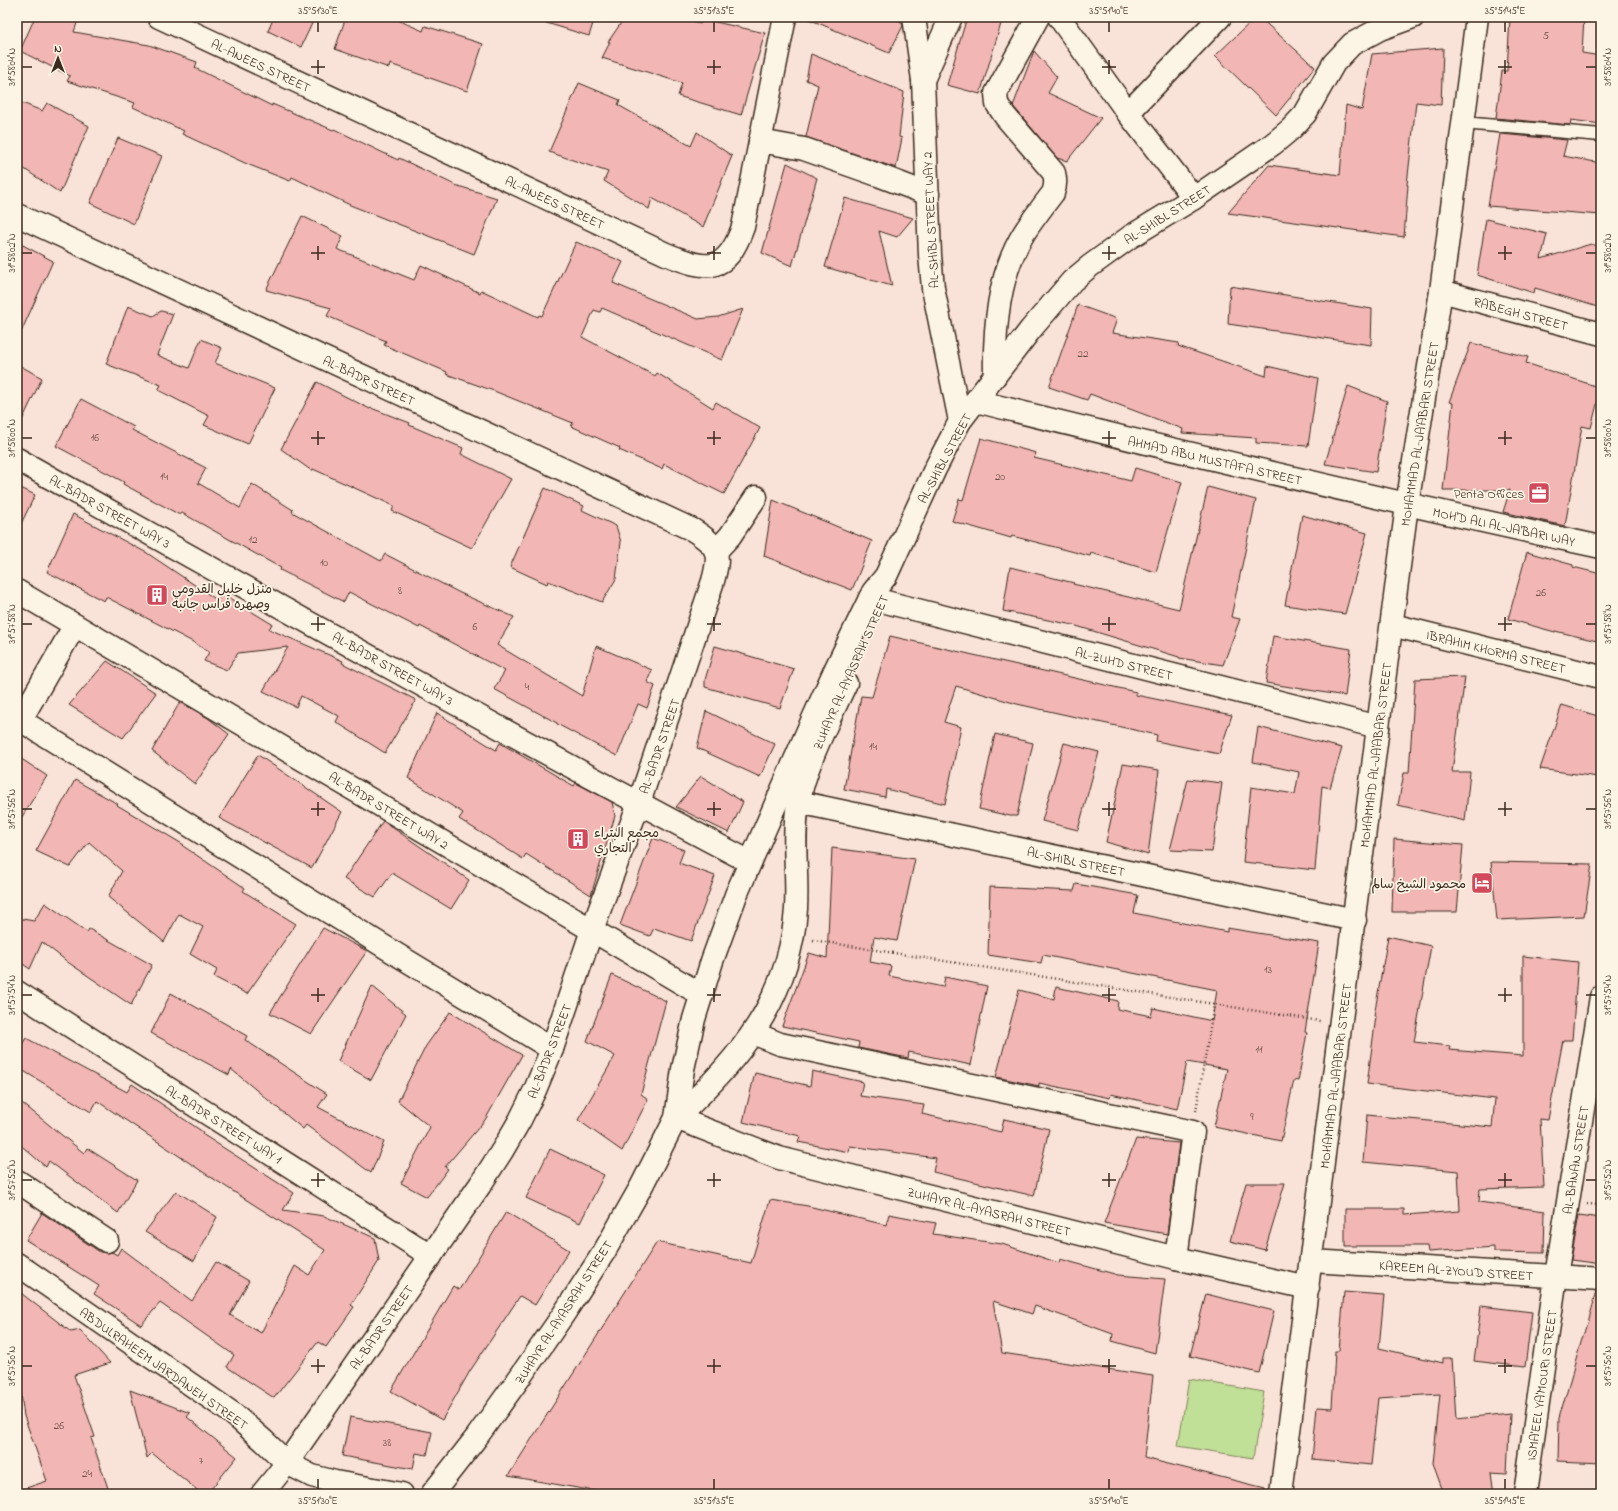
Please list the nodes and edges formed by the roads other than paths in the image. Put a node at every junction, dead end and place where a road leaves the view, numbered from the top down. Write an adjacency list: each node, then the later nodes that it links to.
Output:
1 (159, 17): 14 (street, AL-ANEES STREET)
2 (785, 17): 14 (street, AL-ANEES STREET)
3 (914, 17): 10 (street, AL-SHIBL STREET WAY 2)
4 (951, 17): 10 (street)
5 (1038, 17): 20 (street)
6 (1059, 17): 11 (street)
7 (1220, 17): 11 (street)
8 (1413, 17): 16 (street, AL-SHIBL STREET)
9 (1478, 17): 12 (street, MOHAMMAD AL-JA'ABARI STREET)
10 (923, 80): 15 (street, AL-SHIBL STREET WAY 2)
11 (1128, 113): 16 (street)
12 (1463, 123): 13 (lane); 18 (street, MOHAMMAD AL-JA'ABARI STREET)
13 (1601, 135)
14 (760, 142): 15 (street)
15 (928, 194): 22 (street, AL-SHIBL STREET WAY 2)
16 (1194, 198): 20 (street, AL-SHIBL STREET)
17 (17, 215): 27 (street, AL-BADR STREET)
18 (1440, 291): 19 (street, RABEGH STREET); 25 (street, MOHAMMAD AL-JA'ABARI STREET)
19 (1601, 334)
20 (995, 376): 21 (street, AL-SHIBL STREET)
21 (976, 401): 22 (street, AL-SHIBL STREET); 25 (street, AHMAD ABU MUSTAFA STREET)
22 (960, 421): 28 (street, AL-SHIBL STREET)
23 (17, 460): 38 (street, AL-BADR STREET WAY 3)
24 (756, 497): 27 (street)
25 (1407, 505): 26 (street, MOH'D ALI AL-JA'BARI WAY); 32 (street, MOHAMMAD AL-JA'ABARI STREET)
26 (1601, 547)
27 (716, 551): 38 (street, AL-BADR STREET)
28 (886, 576): 30 (street, ZUHAYR AL-AYASRAH STREET)
29 (17, 591): 31 (street, AL-BADR STREET WAY 2)
30 (876, 600): 35 (street, AL-ZUHD STREET); 36 (street, ZUHAYR AL-AYASRAH STREET)
31 (75, 625): 34 (street); 41 (street, AL-BADR STREET WAY 2)
32 (1392, 625): 33 (street, IBRAHIM KHORMA STREET); 35 (street, MOHAMMAD AL-JA'ABARI STREET)
33 (1601, 677)
34 (19, 720): 46 (street)
35 (1378, 727): 40 (street, MOHAMMAD AL-JA'ABARI STREET)
36 (816, 731): 37 (street, ZUHAYR AL-AYASRAH STREET); 39 (street, ZUHAYR AL-AYASRAH STREET)
37 (798, 802): 40 (street, AL-SHIBL STREET); 45 (street, ZUHAYR AL-AYASRAH STREET)
38 (639, 803): 39 (street, AL-BADR STREET WAY 3); 41 (street, AL-BADR STREET)
39 (750, 862): 43 (street, ZUHAYR AL-AYASRAH STREET)
40 (1355, 920): 52 (street, MOHAMMAD AL-JA'ABARI STREET)
41 (592, 930): 43 (street, AL-BADR STREET WAY 2); 46 (street, AL-BADR STREET)
42 (17, 992): 50 (street, AL-BADR STREET WAY 1)
43 (702, 995): 47 (street, ZUHAYR AL-AYASRAH STREET)
44 (1601, 997): 54 (street, AL-BANAN STREET)
45 (753, 1034): 47 (street, ZUHAYR AL-AYASRAH STREET); 51 (street)
46 (552, 1048): 50 (street, AL-BADR STREET)
47 (676, 1118): 51 (street, ZUHAYR AL-AYASRAH STREET); 60 (street, ZUHAYR AL-AYASRAH STREET)
48 (17, 1181): 49 (street)
49 (107, 1241)
50 (431, 1256): 57 (street, AL-BADR STREET)
51 (1176, 1258): 56 (street, ZUHAYR AL-AYASRAH STREET)
52 (1312, 1261): 54 (street, KAREEM AL-ZYOUD STREET); 56 (street, MOHAMMAD AL-JA'ABARI STREET)
53 (17, 1264): 57 (street, ABDULRAHEEM JARDANEH STREET)
54 (1556, 1276): 55 (street, KAREEM AL-ZYOUD STREET); 62 (street, ISMA'EEL YA'MOURI STREET)
55 (1601, 1279)
56 (1308, 1288): 61 (street, MOHAMMAD AL-JA'ABARI STREET)
57 (287, 1463): 58 (street, AL-BADR STREET); 59 (street, ABDULRAHEEM JARDANEH STREET)
58 (262, 1494)
59 (402, 1494)
60 (432, 1494)
61 (1281, 1494)
62 (1525, 1494)

